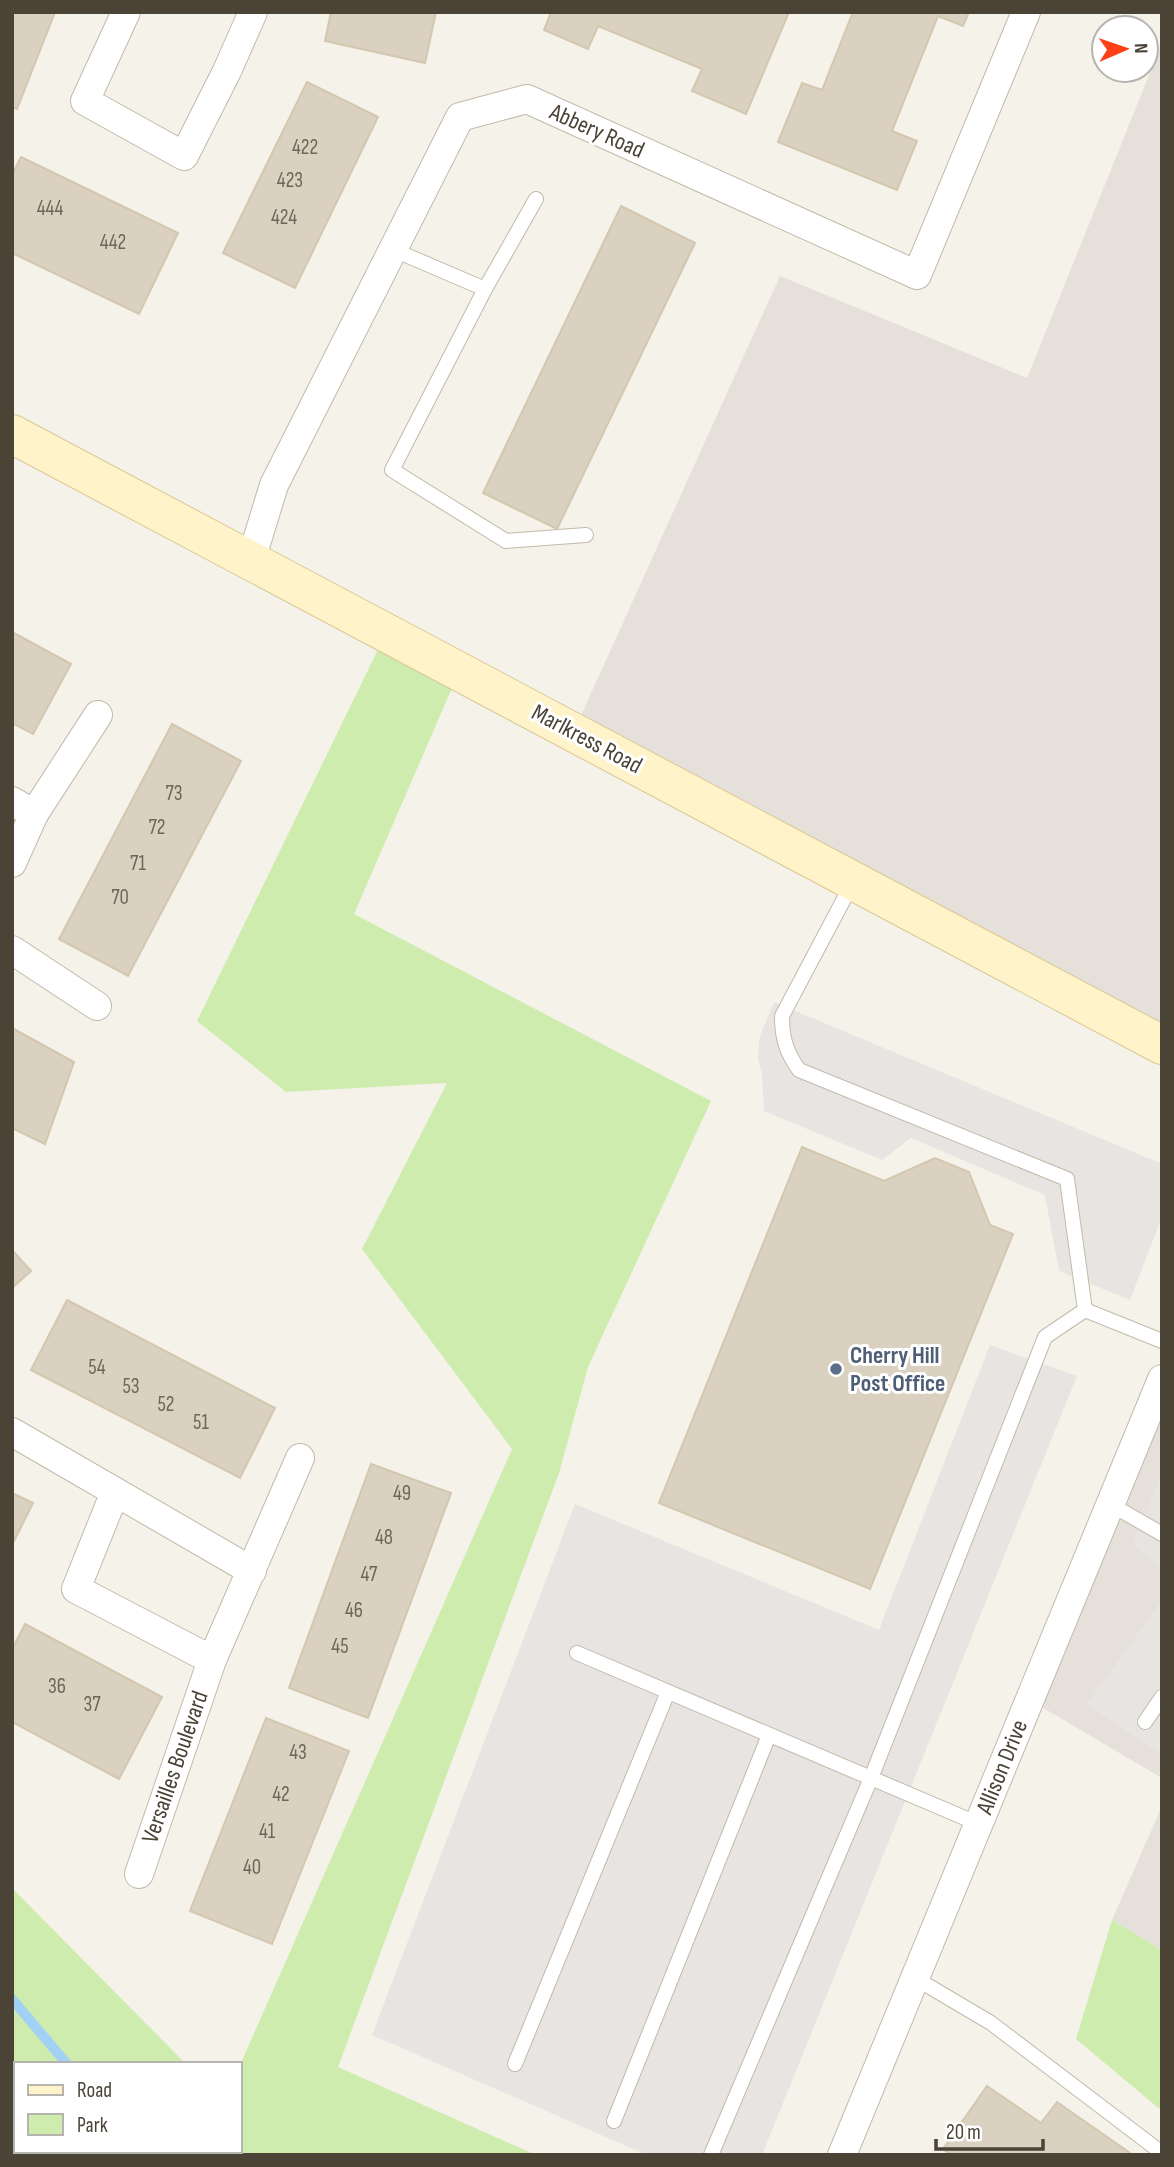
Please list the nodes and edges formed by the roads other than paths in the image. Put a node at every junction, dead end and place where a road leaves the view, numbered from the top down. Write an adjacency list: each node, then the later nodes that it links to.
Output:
1 (126, 12): 2 (street)
2 (253, 12)
3 (1026, 12): 5 (street, Abbery Road)
4 (536, 199): 6 (lane)
5 (394, 250): 6 (lane); 9 (street, Abbery Road)
6 (485, 289): 8 (lane)
7 (12, 434): 9 (street, Marlkress Road)
8 (586, 535)
9 (251, 560): 13 (street, Marlkress Road)
10 (98, 715): 11 (street)
11 (23, 807): 12 (street)
12 (12, 863)
13 (853, 881): 16 (street, Marlkress Road); 17 (lane)
14 (12, 950): 15 (street)
15 (97, 1006)
16 (1162, 1045)
17 (1085, 1310): 18 (lane); 32 (lane)
18 (1162, 1341)
19 (1162, 1379): 23 (street, Allison Drive)
20 (12, 1432): 22 (street)
21 (300, 1458): 25 (street, Versailles Boulevard)
22 (115, 1492): 25 (street); 27 (street, Versailles Boulevard)
23 (1110, 1504): 24 (lane); 33 (street, Allison Drive)
24 (1162, 1534)
25 (252, 1571): 27 (street, Versailles Boulevard)
26 (577, 1653): 28 (lane)
27 (212, 1660): 34 (street, Versailles Boulevard)
28 (668, 1692): 31 (lane); 36 (lane)
29 (1162, 1697): 30 (lane)
30 (1145, 1722)
31 (769, 1735): 32 (lane); 37 (lane)
32 (870, 1778): 33 (lane); 39 (lane)
33 (979, 1824): 35 (street, Allison Drive)
34 (139, 1874)
35 (915, 1978): 38 (lane); 40 (street, Allison Drive)
36 (515, 2064)
37 (614, 2121)
38 (1162, 2152)
39 (711, 2155)
40 (842, 2155)

